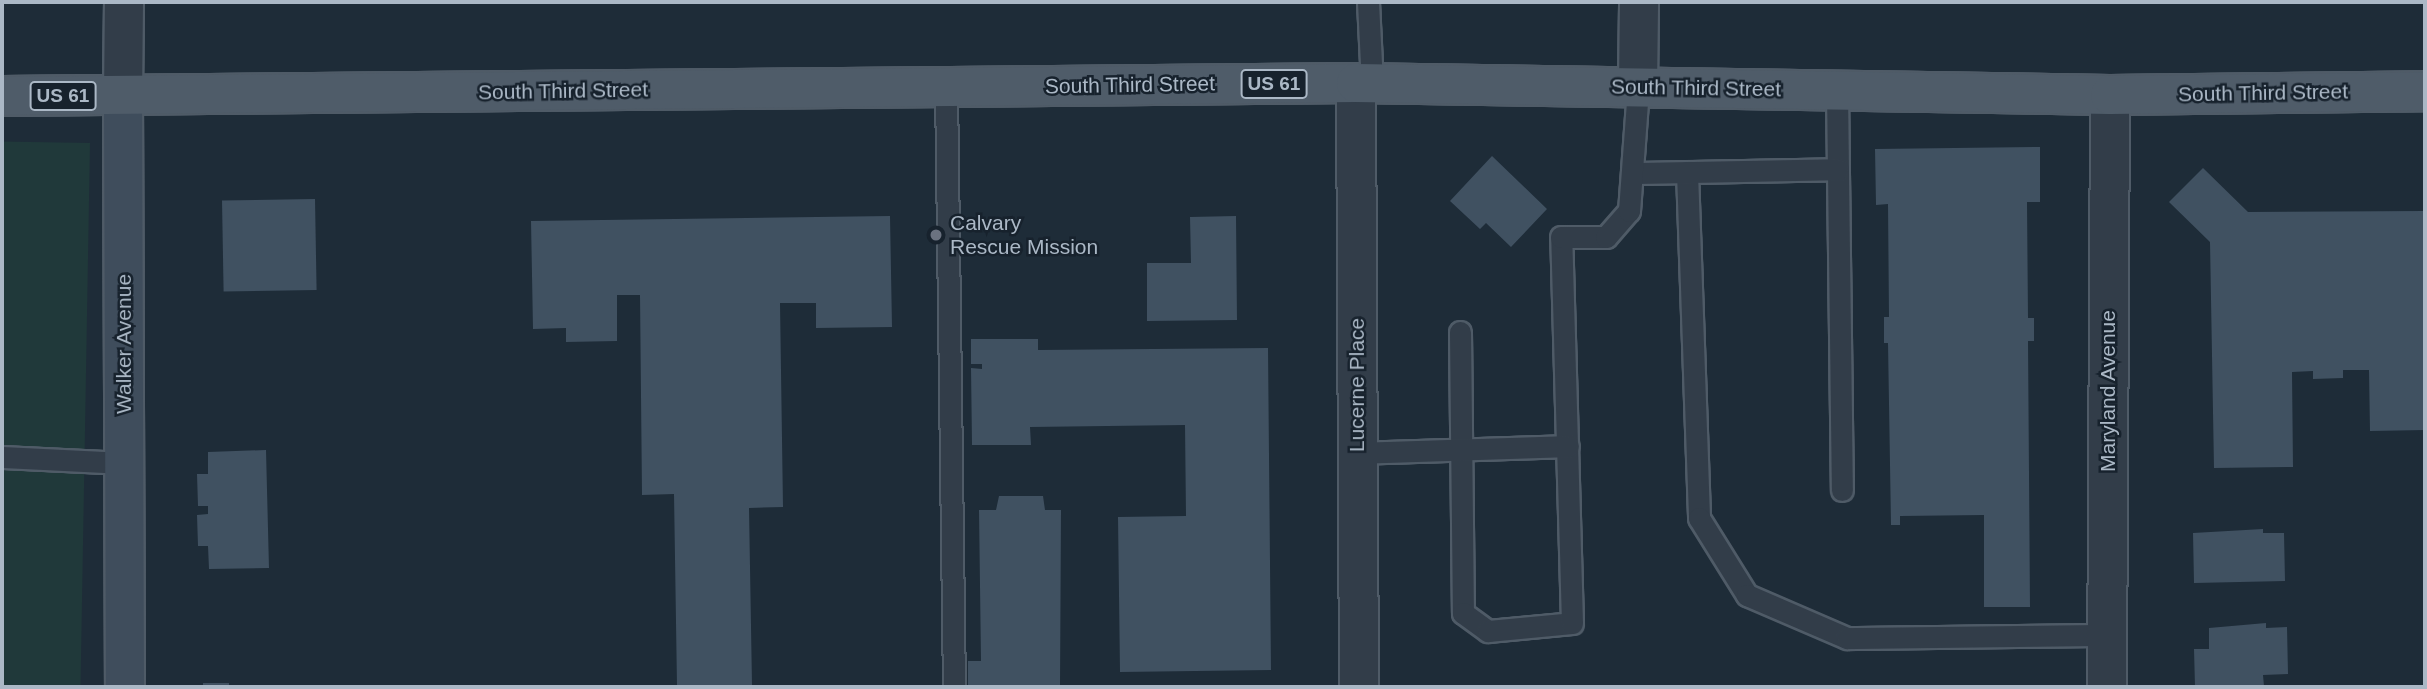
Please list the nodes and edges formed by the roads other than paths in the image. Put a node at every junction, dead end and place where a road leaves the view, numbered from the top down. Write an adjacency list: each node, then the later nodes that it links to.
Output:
1 (124, 2): 11 (street, Walker Avenue)
2 (1368, 2): 4 (lane)
3 (1639, 2): 6 (street)
4 (1364, 83): 5 (main road, South Third Street / US 61); 6 (main road, South Third Street / US 61); 18 (street, Lucerne Place)
5 (946, 87): 11 (main road, South Third Street / US 61); 24 (lane)
6 (1638, 87): 7 (main road, South Third Street / US 61); 14 (lane)
7 (1837, 90): 9 (main road, South Third Street / US 61); 12 (lane)
8 (2425, 91): 9 (main road, South Third Street / US 61)
9 (2110, 95): 22 (street, Maryland Avenue)
10 (2, 96): 11 (main road, South Third Street / US 61)
11 (123, 96): 20 (street, Walker Avenue)
12 (1838, 169): 13 (lane); 21 (lane)
13 (1687, 172): 14 (lane); 22 (lane)
14 (1635, 173): 16 (lane)
15 (1460, 332): 17 (lane)
16 (1568, 446): 17 (lane); 17 (lane)
17 (1462, 452): 18 (lane)
18 (1358, 453): 25 (street, Lucerne Place)
19 (2, 457): 20 (lane)
20 (124, 463): 23 (street, Walker Avenue)
21 (1842, 490)
22 (2107, 635): 26 (street, Maryland Avenue)
23 (125, 687)
24 (954, 687)
25 (1359, 687)
26 (2107, 687)

